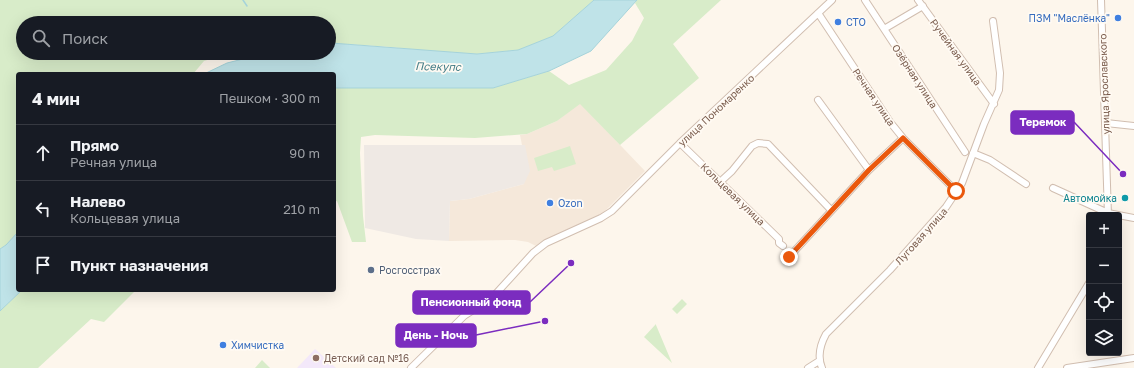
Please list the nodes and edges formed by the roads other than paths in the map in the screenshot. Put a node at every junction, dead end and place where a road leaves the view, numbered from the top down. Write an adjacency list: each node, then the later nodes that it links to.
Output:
1 (832, 0): 6 (street, улица Пономаренко)
2 (864, 0): 8 (street, Озёрная улица)
3 (918, 0): 5 (street, Ручейная улица)
4 (1101, 0): 11 (street, улица Ярославского)
5 (923, 6): 8 (street); 10 (street, Ручейная улица)
6 (818, 13): 13 (street, Речная улица); 14 (street, улица Пономаренко)
7 (993, 21): 10 (street, Луговая улица)
8 (884, 29): 15 (street, Озёрная улица)
9 (818, 100): 17 (street)
10 (994, 104): 16 (street, Луговая улица)
11 (1106, 122): 12 (street); 24 (street, улица Ярославского)
12 (1134, 126)
13 (903, 138): 17 (street); 21 (street, Речная улица)
14 (680, 143): 18 (street, Кольцевая улица); 32 (street, улица Пономаренко)
15 (965, 152)
16 (973, 153): 19 (street); 21 (street, Луговая улица)
17 (869, 170): 22 (street)
18 (720, 182): 22 (street); 27 (street, Кольцевая улица)
19 (1026, 184)
20 (1053, 188): 23 (street)
21 (956, 191): 31 (street, Луговая улица)
22 (831, 210): 28 (street)
23 (1104, 212)
24 (1108, 212)
25 (1122, 216): 26 (street)
26 (1134, 218)
27 (783, 246)
28 (789, 257)
29 (1088, 284): 35 (street)
30 (1134, 358): 36 (street)
31 (819, 361): 33 (street); 34 (street)
32 (412, 368)
33 (808, 368)
34 (822, 368)
35 (1038, 368)
36 (1067, 368)

